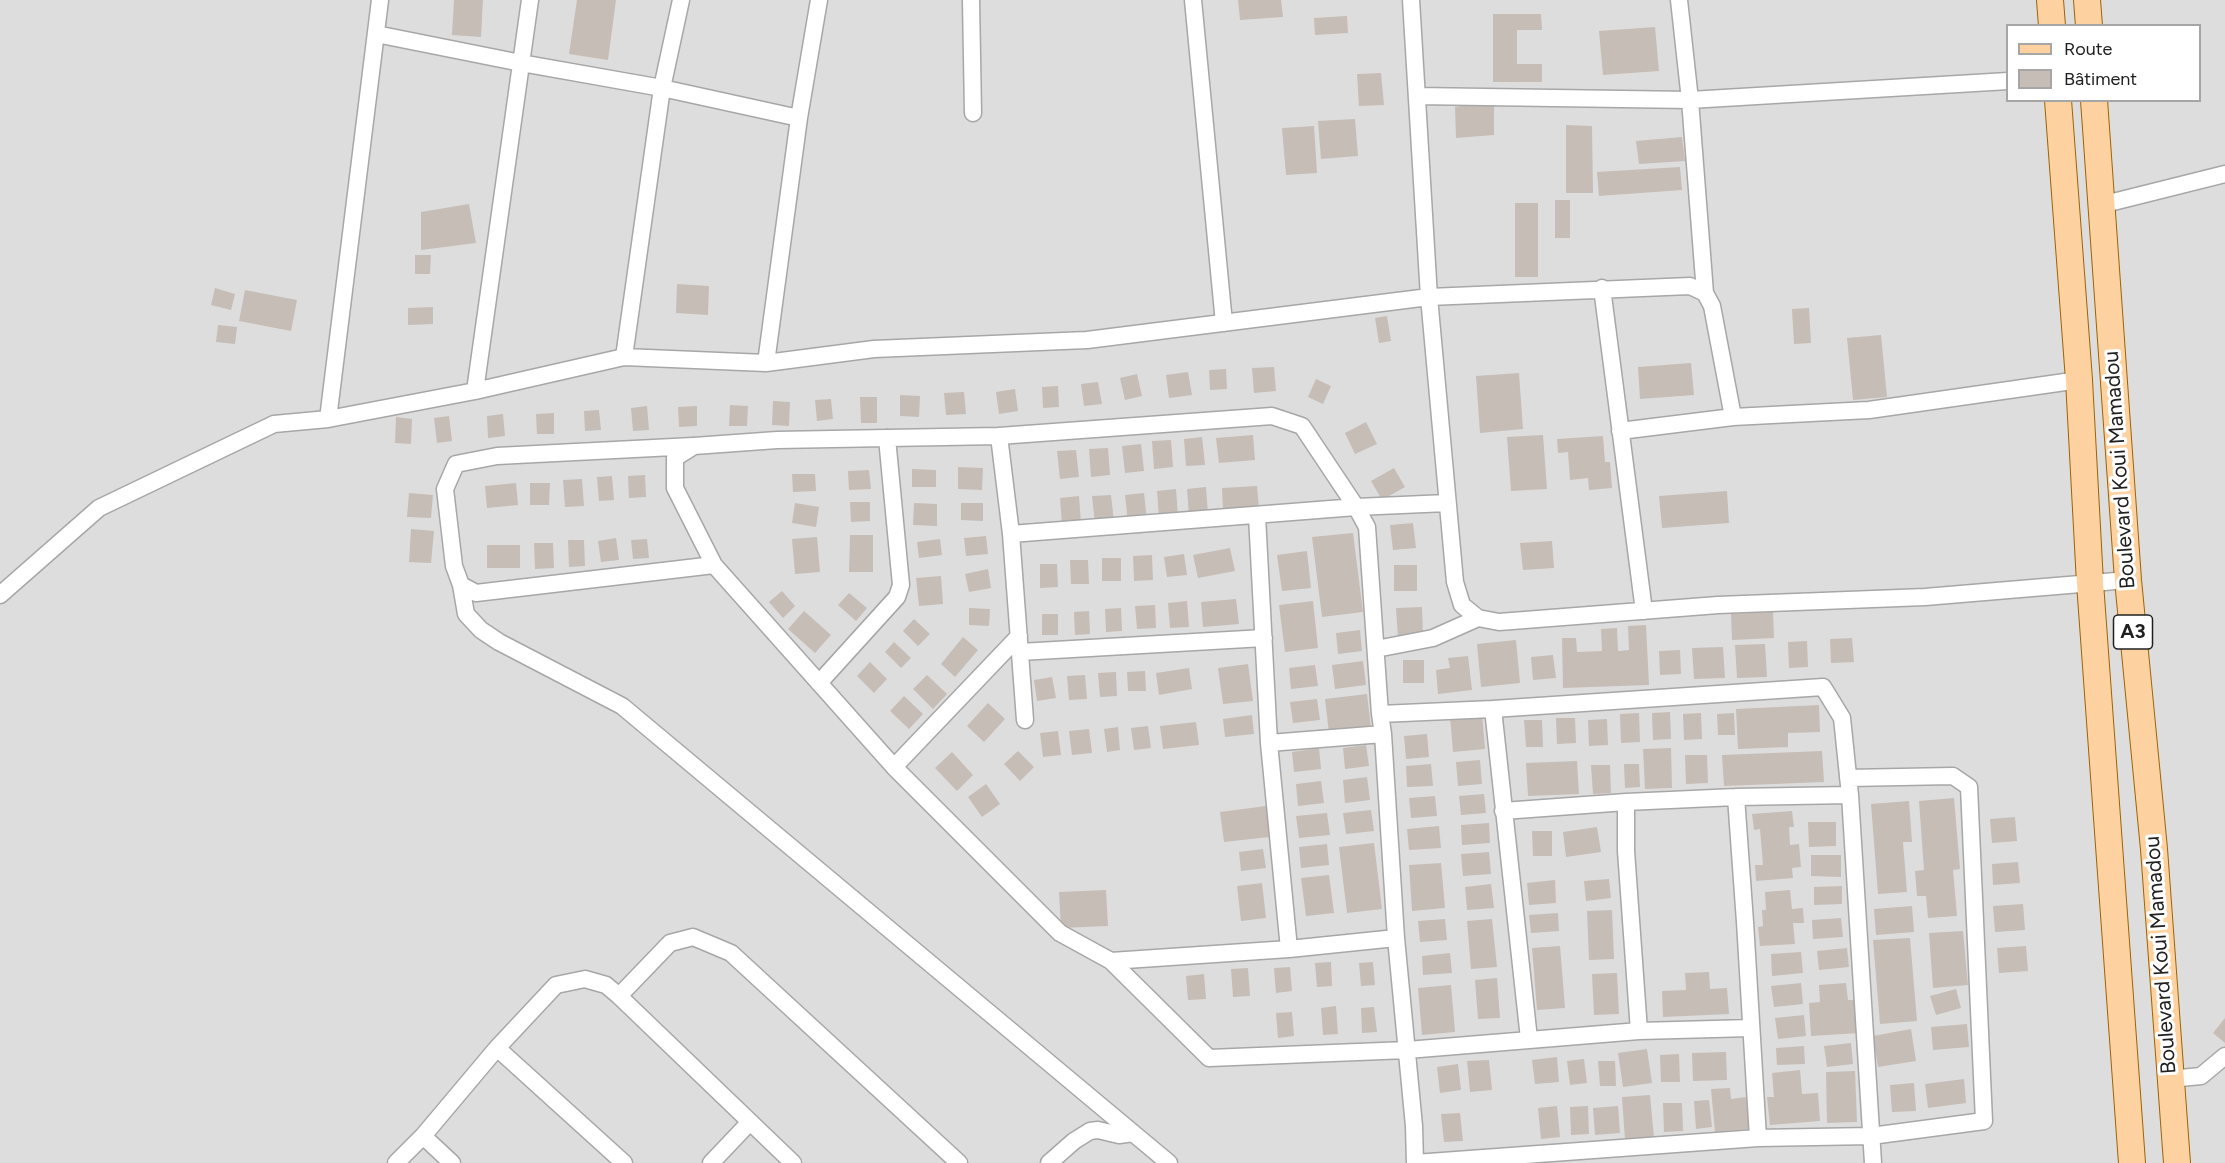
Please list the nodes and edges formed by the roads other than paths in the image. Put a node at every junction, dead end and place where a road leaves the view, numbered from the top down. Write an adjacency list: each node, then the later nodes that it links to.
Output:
1 (380, 0): 13 (street)
2 (530, 0): 14 (street)
3 (681, 0): 16 (street)
4 (819, 0): 22 (street)
5 (971, 0): 21 (street)
6 (1193, 0): 28 (street)
7 (1411, 0): 17 (street)
8 (1679, 0): 18 (street)
9 (2050, 0): 11 (main road)
10 (2087, 0): 12 (main road)
11 (2052, 24)
12 (2089, 24)
13 (376, 33): 14 (street); 34 (street)
14 (521, 63): 16 (street); 32 (street)
15 (2006, 81): 18 (street)
16 (662, 88): 22 (street); 29 (street)
17 (1417, 96): 18 (street); 27 (street)
18 (1690, 100): 26 (street)
19 (2058, 102): 31 (main road, Boulevard Koui Mamadou / A3)
20 (2094, 102): 24 (main road, Boulevard Koui Mamadou / A3)
21 (973, 113)
22 (799, 118): 30 (street)
23 (2225, 174): 24 (street)
24 (2101, 205): 44 (main road, Boulevard Koui Mamadou / A3)
25 (1602, 288): 26 (street); 27 (street); 35 (street)
26 (1705, 293): 33 (street)
27 (1429, 297): 28 (street); 39 (street)
28 (1224, 323): 30 (street)
29 (624, 357): 30 (street); 32 (street)
30 (766, 363)
31 (2079, 380): 33 (street); 45 (main road, Boulevard Koui Mamadou / A3)
32 (475, 391): 34 (street)
33 (1733, 417): 35 (street)
34 (328, 419): 47 (street)
35 (1620, 430): 48 (street)
36 (999, 436): 37 (street); 40 (street); 42 (street)
37 (887, 438): 38 (street); 53 (street)
38 (694, 446): 43 (street); 46 (street)
39 (1447, 503): 40 (street); 49 (street)
40 (1356, 507): 41 (street); 52 (street)
41 (1257, 516): 42 (street); 50 (street)
42 (1011, 534): 51 (street)
43 (714, 566): 46 (street); 53 (street)
44 (2128, 580): 45 (street); 75 (main road, Boulevard Koui Mamadou / A3)
45 (2090, 583): 48 (street); 91 (main road, Boulevard Koui Mamadou / A3)
46 (461, 585): 77 (street)
47 (0, 595)
48 (1644, 611): 49 (street)
49 (1479, 618): 52 (street)
50 (1264, 638): 51 (street); 58 (street)
51 (1019, 644): 56 (street); 59 (street)
52 (1376, 650): 55 (street)
53 (819, 683): 59 (street)
54 (1493, 709): 55 (street); 60 (street); 64 (street)
55 (1380, 714): 57 (street)
56 (1025, 720)
57 (1383, 734): 58 (street); 65 (street)
58 (1269, 743): 66 (street)
59 (894, 767): 67 (street)
60 (1848, 778): 61 (street); 79 (street)
61 (1850, 795): 62 (street); 79 (street)
62 (1736, 797): 63 (street); 69 (street)
63 (1626, 802): 64 (street); 70 (street)
64 (1503, 811): 71 (street)
65 (1396, 938): 66 (street); 73 (street)
66 (1289, 949): 67 (street)
67 (1111, 961): 73 (street)
68 (619, 996): 72 (street); 76 (street); 86 (street)
69 (1751, 1028): 70 (street); 80 (street)
70 (1639, 1031): 71 (street)
71 (1529, 1039): 73 (street)
72 (497, 1048): 78 (street); 83 (street)
73 (1407, 1050): 89 (street)
74 (2225, 1056): 75 (street)
75 (2170, 1079): 92 (main road, Boulevard Koui Mamadou / A3)
76 (749, 1123): 84 (street); 85 (street)
77 (1133, 1133): 87 (street); 88 (street)
78 (423, 1136): 81 (street); 82 (street)
79 (1871, 1136): 80 (street); 90 (street)
80 (1758, 1138): 89 (street)
81 (396, 1163)
82 (452, 1163)
83 (624, 1163)
84 (711, 1163)
85 (793, 1163)
86 (959, 1163)
87 (1049, 1163)
88 (1169, 1163)
89 (1415, 1163)
90 (1874, 1163)
91 (2132, 1163)
92 (2177, 1163)

